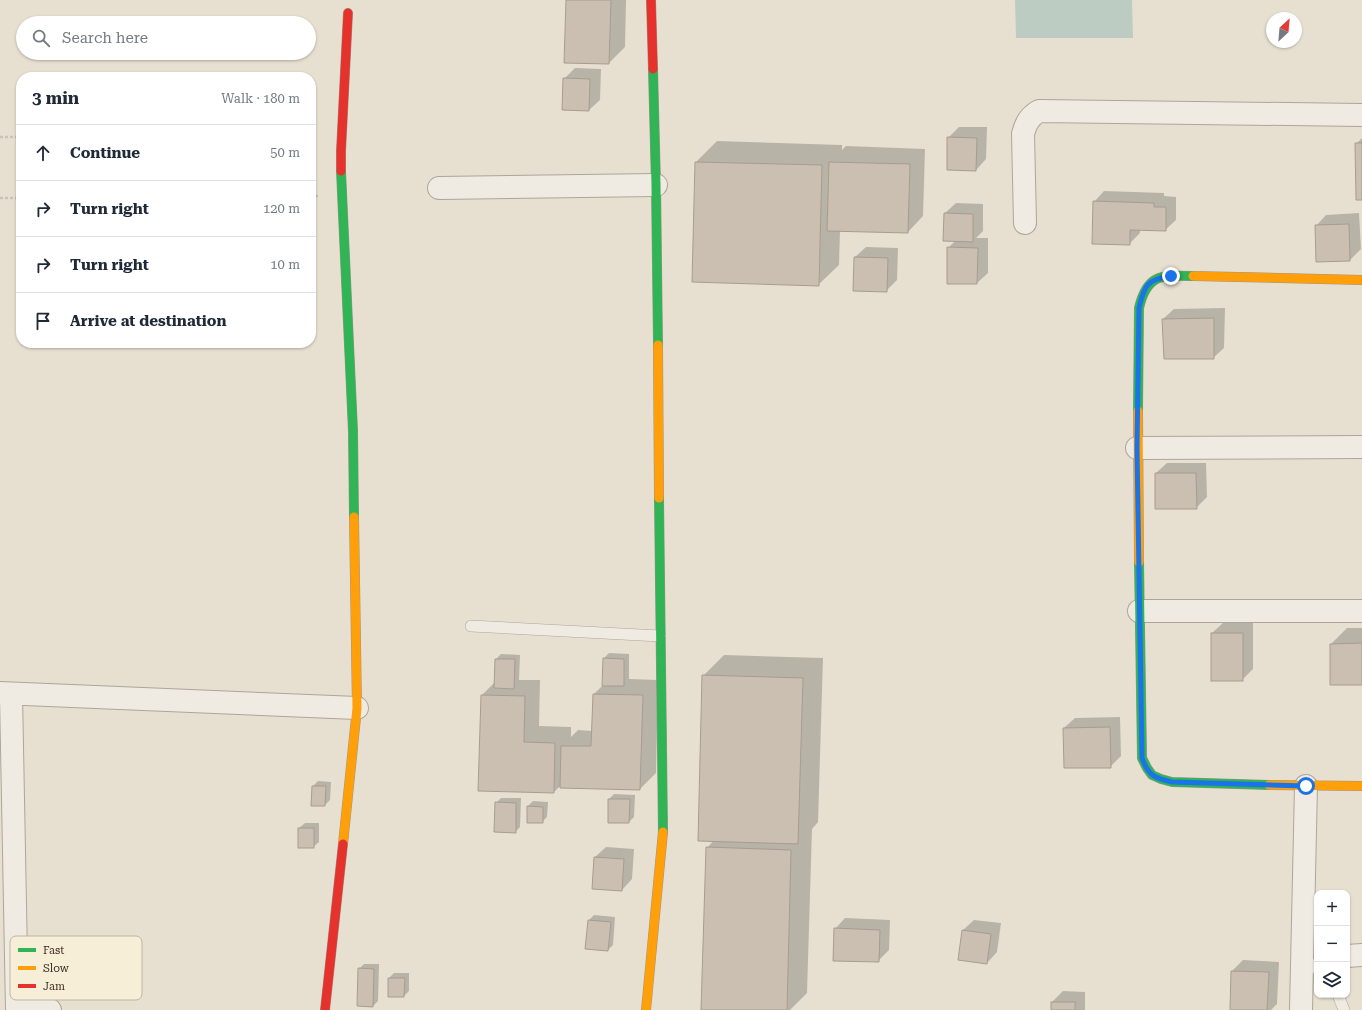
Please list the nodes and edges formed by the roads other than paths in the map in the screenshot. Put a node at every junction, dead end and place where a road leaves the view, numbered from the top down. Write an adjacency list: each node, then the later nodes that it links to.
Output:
1 (651, 0): 4 (street)
2 (348, 13): 15 (street)
3 (1362, 114): 6 (street)
4 (656, 185): 5 (street); 13 (street)
5 (439, 188)
6 (1025, 223)
7 (1362, 280): 9 (street)
8 (1362, 447): 9 (street)
9 (1137, 448): 10 (street)
10 (1139, 611): 11 (street); 16 (street)
11 (1362, 611)
12 (471, 626): 13 (lane)
13 (660, 636): 26 (street)
14 (6, 694): 15 (street); 18 (street)
15 (357, 708): 25 (street)
16 (1306, 786): 17 (street); 21 (street)
17 (1362, 786)
18 (14, 936)
19 (1362, 955): 20 (street)
20 (1350, 956)
21 (1312, 961): 27 (street)
22 (1339, 998): 28 (lane)
23 (17, 1009): 24 (street)
24 (50, 1010)
25 (325, 1010)
26 (646, 1010)
27 (1301, 1010)
28 (1344, 1010)

